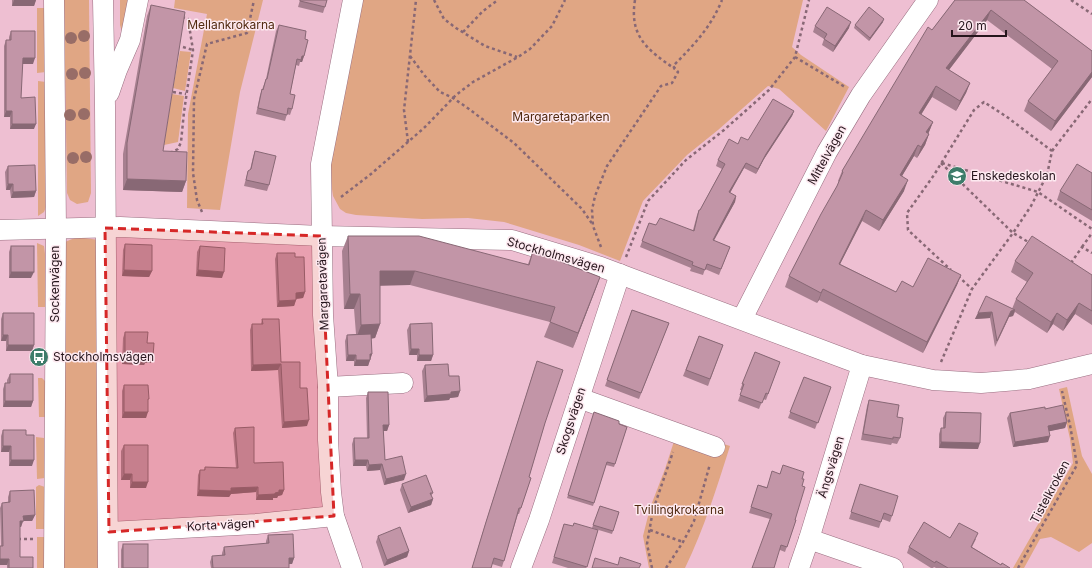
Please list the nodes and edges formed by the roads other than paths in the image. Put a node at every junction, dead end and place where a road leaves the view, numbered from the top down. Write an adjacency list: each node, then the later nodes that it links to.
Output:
1 (54, 0): 8 (street, Sockenvägen)
2 (103, 0): 6 (street)
3 (138, 0): 6 (street)
4 (353, 0): 10 (street, Margaretavägen)
5 (928, 0): 12 (street, Mittelvägen)
6 (105, 106): 7 (street)
7 (105, 228): 8 (street, Stockholmsvägen); 10 (street, Stockholmsvägen); 20 (street)
8 (56, 229): 9 (street, Stockholmsvägen); 22 (street, Sockenvägen)
9 (0, 230)
10 (321, 236): 11 (street, Stockholmsvägen); 16 (street, Margaretavägen)
11 (620, 274): 12 (street, Stockholmsvägen); 17 (street, Skogsvägen)
12 (742, 319): 14 (street, Stockholmsvägen)
13 (1092, 364): 14 (street, Stockholmsvägen)
14 (862, 365): 21 (street, Ängsvägen)
15 (403, 383): 16 (street)
16 (328, 387): 19 (street, Margaretavägen)
17 (579, 398): 18 (street); 25 (street, Skogsvägen)
18 (715, 447)
19 (334, 516): 20 (street, Korta vägen); 24 (street, Margaretavägen)
20 (108, 532): 23 (street)
21 (809, 539): 26 (street, Ängsvägen); 27 (street)
22 (54, 568)
23 (108, 568)
24 (352, 568)
25 (521, 568)
26 (799, 568)
27 (893, 568)

